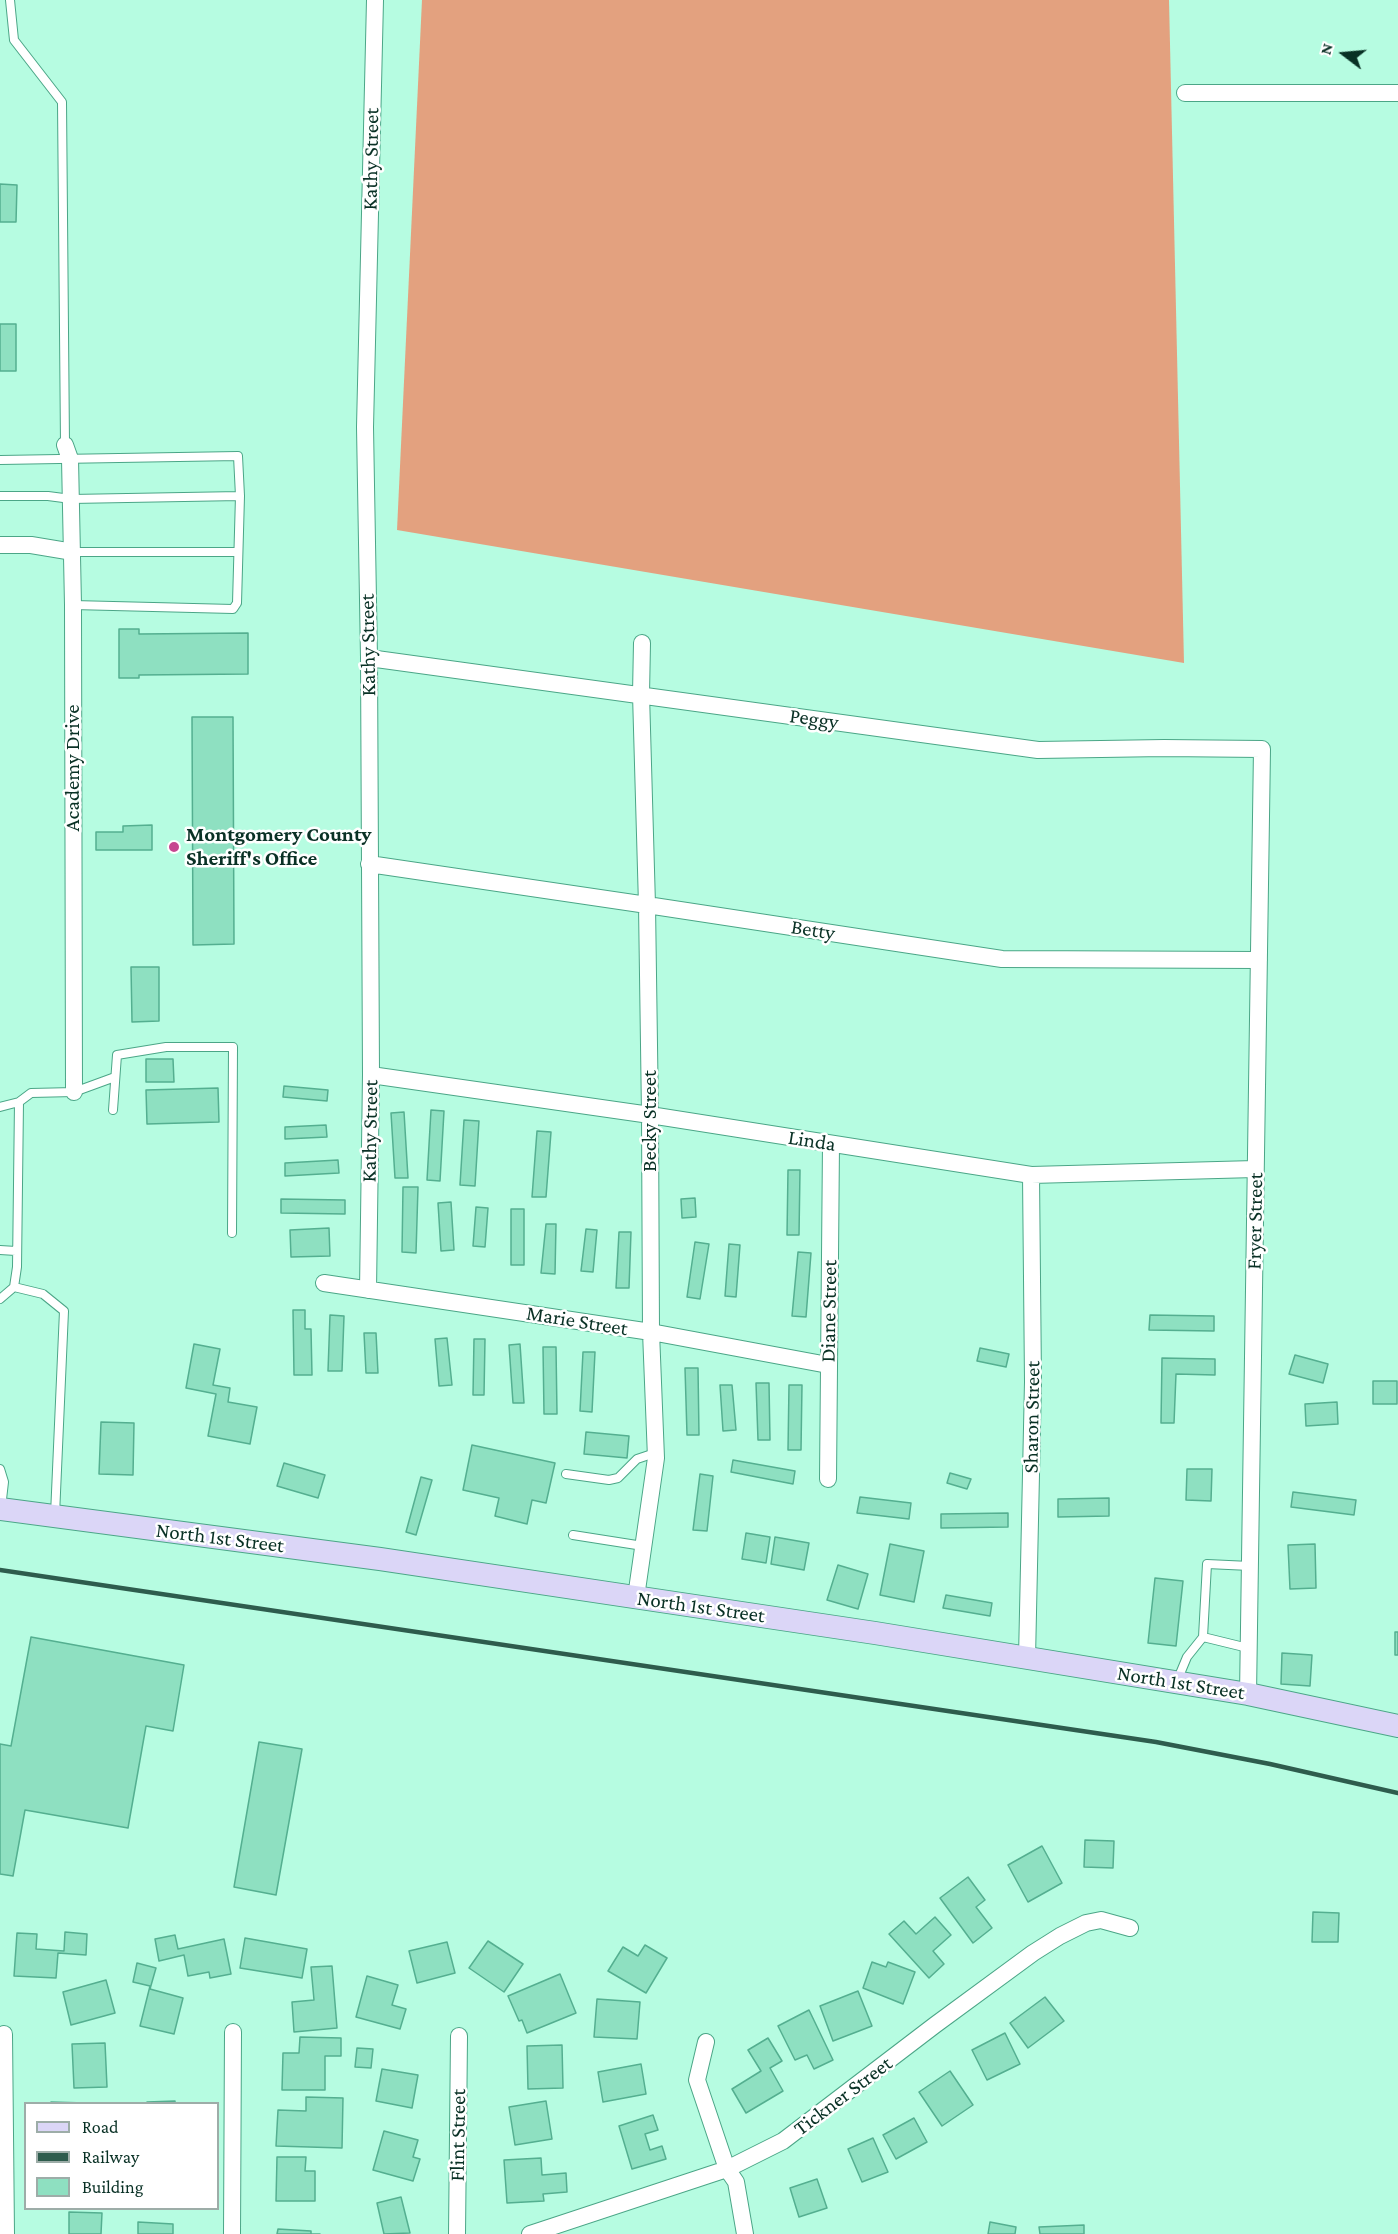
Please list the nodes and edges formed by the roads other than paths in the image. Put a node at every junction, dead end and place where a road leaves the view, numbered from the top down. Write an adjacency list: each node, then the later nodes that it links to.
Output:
1 (10, 0): 5 (lane)
2 (375, 0): 15 (street, Kathy Street)
3 (1185, 93): 4 (street)
4 (1398, 93)
5 (68, 452): 6 (lane); 8 (lane); 9 (street, Academy Drive)
6 (0, 460)
7 (0, 496): 9 (lane)
8 (240, 496): 9 (lane); 12 (lane)
9 (71, 499): 11 (street, Academy Drive)
10 (0, 545): 11 (street)
11 (73, 552): 12 (lane); 13 (street, Academy Drive)
12 (238, 552): 13 (lane)
13 (74, 604): 23 (street, Academy Drive)
14 (642, 643): 16 (street, Becky Street)
15 (369, 658): 16 (street, Peggy); 18 (street, Kathy Street)
16 (641, 694): 17 (street, Peggy); 19 (street, Becky Street)
17 (1262, 749): 20 (street, Fryer Street)
18 (369, 864): 19 (street, Betty); 21 (street, Kathy Street)
19 (647, 904): 20 (street, Betty); 27 (street, Becky Street)
20 (1259, 960): 29 (street, Fryer Street)
21 (370, 1075): 27 (street, Linda); 36 (street, Kathy Street)
22 (115, 1077): 23 (lane); 26 (lane); 31 (lane)
23 (74, 1092): 24 (lane)
24 (19, 1102): 25 (lane); 33 (lane)
25 (0, 1107)
26 (113, 1110)
27 (650, 1115): 28 (street, Linda); 38 (street, Becky Street)
28 (831, 1144): 30 (street, Linda); 39 (street, Diane Street)
29 (1256, 1169): 30 (street, Linda); 48 (street, Fryer Street)
30 (1031, 1175): 52 (street, Sharon Street)
31 (232, 1233)
32 (0, 1250): 33 (lane)
33 (16, 1251): 35 (lane)
34 (324, 1283): 36 (street, Marie Street)
35 (14, 1287): 37 (lane); 45 (lane)
36 (368, 1290): 38 (street, Marie Street)
37 (0, 1299)
38 (651, 1332): 39 (street, Marie Street); 40 (street, Becky Street)
39 (828, 1365): 43 (street, Diane Street)
40 (655, 1453): 42 (lane); 47 (street, Becky Street)
41 (0, 1469): 44 (lane)
42 (566, 1474)
43 (828, 1479)
44 (0, 1509): 45 (street, North 1st Street)
45 (55, 1517): 49 (street, North 1st Street)
46 (573, 1535): 47 (lane)
47 (643, 1546): 49 (street, Becky Street)
48 (1250, 1566): 50 (lane); 51 (street, Fryer Street)
49 (636, 1597): 52 (street, North 1st Street)
50 (1203, 1637): 51 (lane); 53 (lane)
51 (1248, 1648): 54 (street, Fryer Street)
52 (1027, 1658): 53 (street, North 1st Street)
53 (1177, 1682): 54 (street, North 1st Street)
54 (1248, 1694): 55 (street, North 1st Street)
55 (1398, 1726)
56 (1130, 1928): 61 (street, Tickner Street)
57 (233, 2032): 63 (street)
58 (3, 2034): 62 (street)
59 (459, 2036): 64 (street, Flint Street)
60 (706, 2042): 61 (street)
61 (727, 2169): 65 (street, Tickner Street); 66 (street)
62 (6, 2234)
63 (232, 2234)
64 (457, 2234)
65 (530, 2234)
66 (745, 2234)

